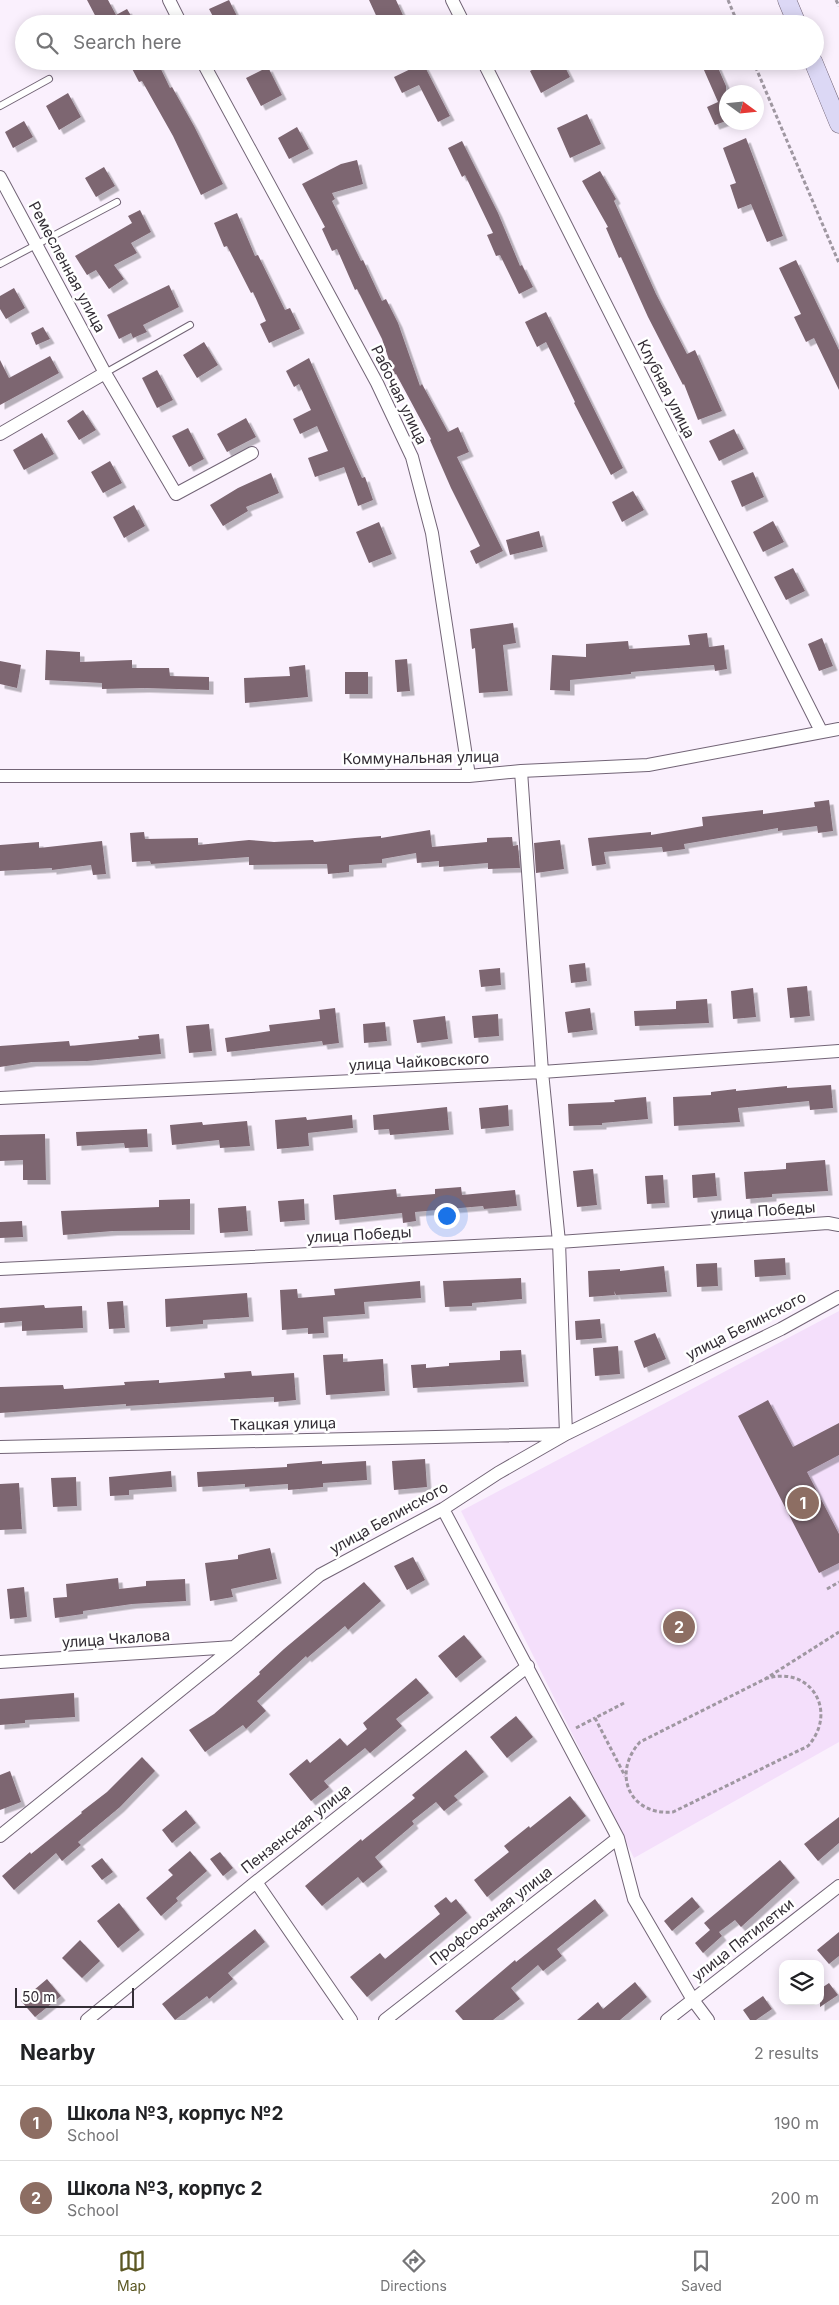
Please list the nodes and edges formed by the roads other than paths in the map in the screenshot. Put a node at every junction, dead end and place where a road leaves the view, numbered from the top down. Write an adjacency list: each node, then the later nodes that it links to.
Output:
1 (169, 0): 4 (street)
2 (452, 0): 5 (street)
3 (787, 0): 6 (main road)
4 (177, 15)
5 (460, 15)
6 (793, 15)
7 (207, 70): 25 (street, Рабочая улица)
8 (488, 70): 22 (street, Клубная улица)
9 (817, 70): 12 (main road)
10 (49, 79): 11 (lane)
11 (0, 106)
12 (839, 124)
13 (0, 177): 15 (street, Ремесленная улица)
14 (117, 202): 15 (lane)
15 (38, 245): 16 (lane); 18 (street, Ремесленная улица)
16 (0, 264)
17 (190, 325): 18 (lane)
18 (105, 373): 19 (street); 20 (street, Ремесленная улица)
19 (0, 434)
20 (252, 453)
21 (839, 728): 22 (street, Коммунальная улица)
22 (821, 731): 23 (street, Коммунальная улица)
23 (521, 771): 25 (street, Коммунальная улица); 27 (street)
24 (0, 776): 25 (street, Коммунальная улица)
25 (469, 776)
26 (839, 1051): 27 (street, улица Чайковского)
27 (542, 1072): 28 (street, улица Чайковского); 30 (street)
28 (0, 1098)
29 (839, 1225): 30 (street, улица Победы)
30 (559, 1242): 31 (street, улица Победы); 33 (street)
31 (0, 1269)
32 (839, 1297): 33 (street, улица Белинского)
33 (566, 1434): 34 (street, Ткацкая улица); 35 (street, улица Белинского)
34 (0, 1447)
35 (442, 1509): 36 (street, улица Белинского); 38 (street)
36 (234, 1647): 37 (street, улица Чкалова); 39 (street, улица Белинского)
37 (0, 1662)
38 (528, 1666): 40 (street); 41 (street, Пензенская улица)
39 (0, 1836)
40 (618, 1838): 43 (street); 46 (street, Профсоюзная улица)
41 (256, 1882): 44 (street, Пензенская улица); 45 (street)
42 (839, 1886): 43 (street, улица Пятилетки)
43 (693, 2000): 47 (street, улица Пятилетки); 48 (street)
44 (87, 2020)
45 (351, 2020)
46 (385, 2020)
47 (667, 2020)
48 (708, 2020)

